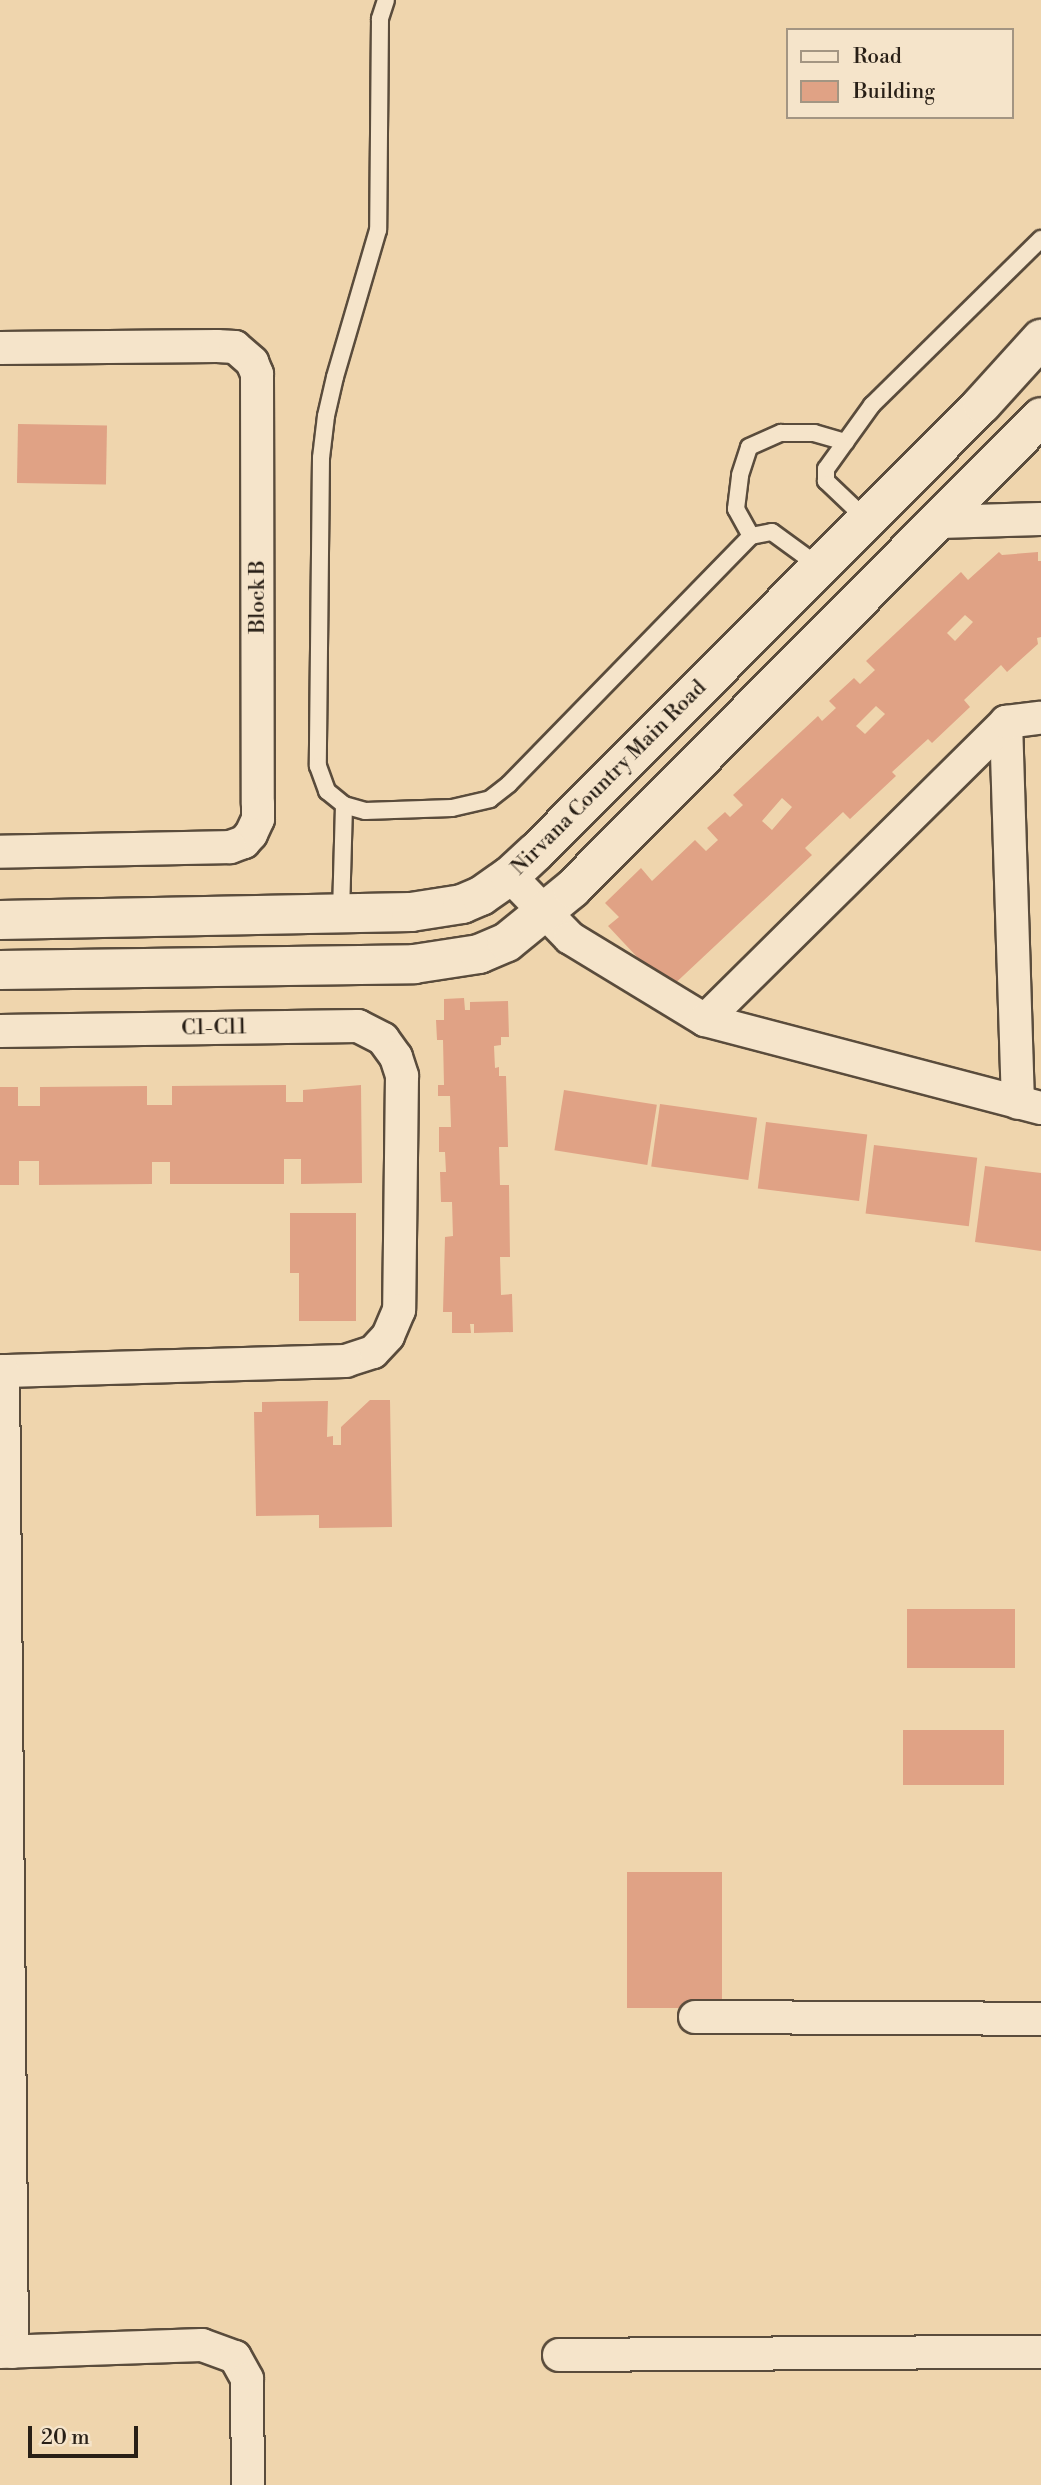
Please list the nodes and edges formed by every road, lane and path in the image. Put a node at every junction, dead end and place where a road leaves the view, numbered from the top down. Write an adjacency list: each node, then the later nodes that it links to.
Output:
1 (386, 0): 14 (lane)
2 (1041, 239): 6 (lane)
3 (1041, 339): 8 (street, Nirvana Country Main Road)
4 (0, 348): 15 (street, Block B)
5 (1041, 417): 9 (street)
6 (846, 442): 8 (lane); 10 (lane)
7 (1041, 519): 9 (street)
8 (867, 520): 11 (street, Nirvana Country Main Road)
9 (939, 522): 18 (street)
10 (751, 536): 11 (lane); 14 (lane)
11 (820, 568): 16 (street, Nirvana Country Main Road)
12 (1041, 718): 13 (street)
13 (1006, 722): 21 (street); 23 (street)
14 (344, 804): 17 (lane)
15 (0, 852)
16 (510, 876): 17 (street, Nirvana Country Main Road); 18 (street)
17 (341, 913): 19 (street, Nirvana Country Main Road)
18 (544, 914): 20 (street); 21 (street)
19 (0, 920)
20 (0, 970)
21 (705, 1020): 23 (street)
22 (0, 1031): 24 (street, C1-C11)
23 (1030, 1106)
24 (2, 1371): 25 (street)
25 (3, 1556): 26 (street)
26 (4, 1929): 29 (street)
27 (695, 2017): 28 (street)
28 (1041, 2019)
29 (6, 2352): 32 (street)
30 (1041, 2352): 31 (street)
31 (559, 2355)
32 (248, 2485)

